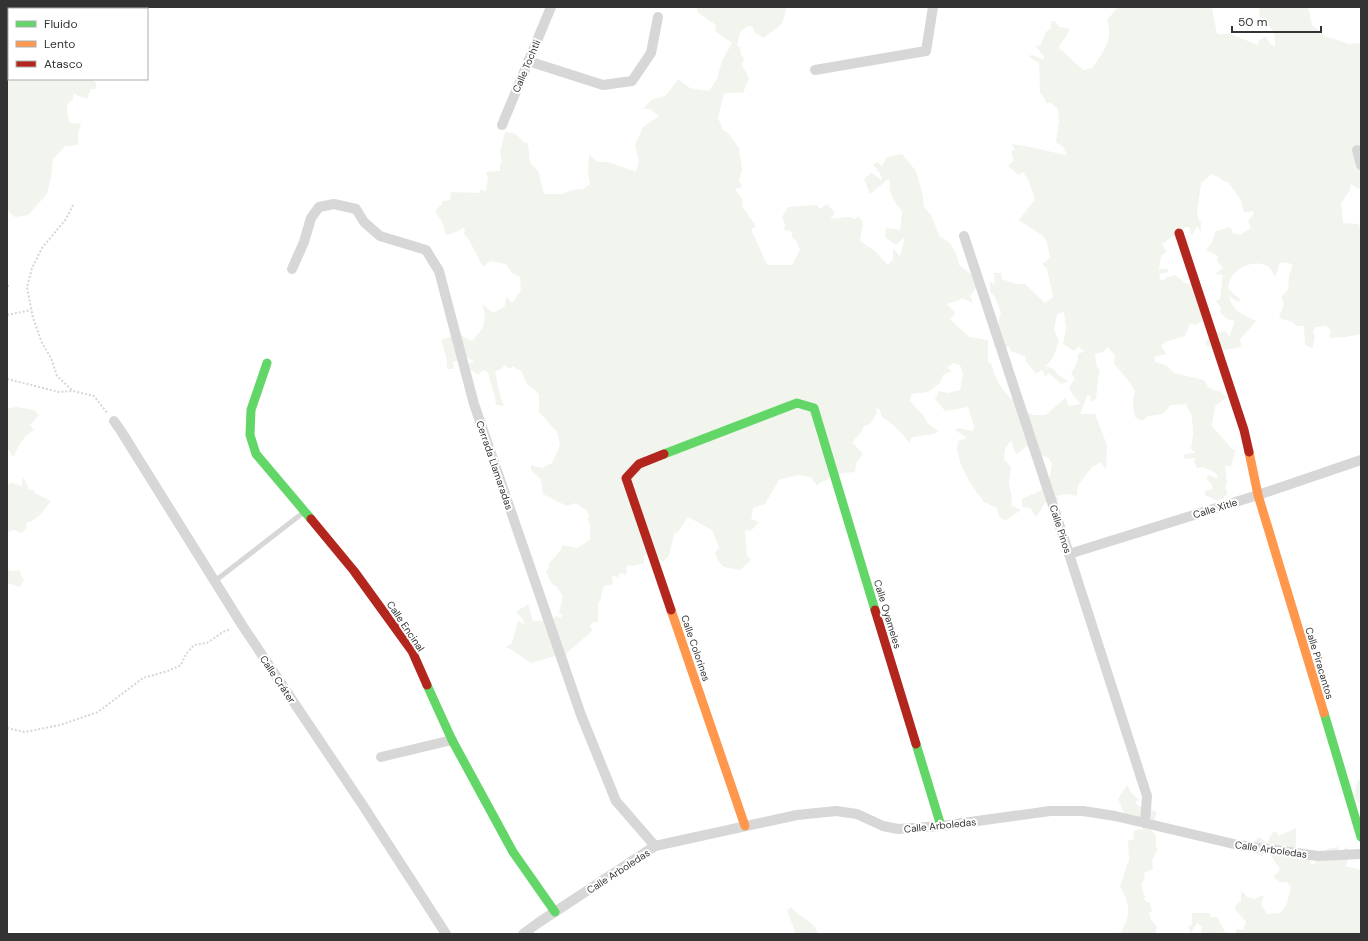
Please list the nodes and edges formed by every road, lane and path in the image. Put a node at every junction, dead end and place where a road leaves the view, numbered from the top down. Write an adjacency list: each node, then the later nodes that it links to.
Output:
1 (551, 7): 4 (street, Calle Tochtli)
2 (933, 7): 5 (street)
3 (658, 17): 4 (street)
4 (528, 62): 6 (street, Calle Tochtli)
5 (815, 70)
6 (502, 125)
7 (1357, 150): 8 (street)
8 (1361, 165)
9 (73, 205): 15 (path)
10 (1179, 233): 23 (street, Calle Piracantos)
11 (964, 236): 25 (street, Calle Pinos)
12 (292, 269): 35 (street, Cerrada Llamaradas)
13 (7, 286): 14 (path)
14 (11, 286)
15 (32, 310): 16 (path); 19 (path)
16 (7, 315)
17 (267, 362): 24 (street, Calle Encinal)
18 (7, 379): 19 (path)
19 (73, 392): 20 (path)
20 (114, 421): 26 (street, Calle Cráter)
21 (1361, 460): 23 (street, Calle Xitle)
22 (626, 478): 32 (street, Calle Colorines); 33 (street, Calle Oyameles)
23 (1258, 495): 25 (street, Calle Xitle); 34 (street, Calle Piracantos)
24 (304, 511): 26 (lane); 29 (street, Calle Encinal)
25 (1069, 554): 31 (street, Calle Pinos)
26 (215, 581): 27 (street, Calle Cráter)
27 (242, 624): 28 (path); 38 (street, Calle Cráter)
28 (7, 728)
29 (452, 740): 30 (street); 37 (street, Calle Encinal)
30 (381, 757)
31 (1144, 823): 33 (street, Calle Arboledas); 36 (street, Calle Arboledas)
32 (745, 826): 33 (street, Calle Arboledas); 35 (street, Calle Arboledas)
33 (941, 826)
34 (1361, 837)
35 (655, 846): 37 (street, Calle Arboledas)
36 (1361, 854)
37 (555, 912): 39 (street, Calle Arboledas)
38 (446, 934)
39 (523, 934)

